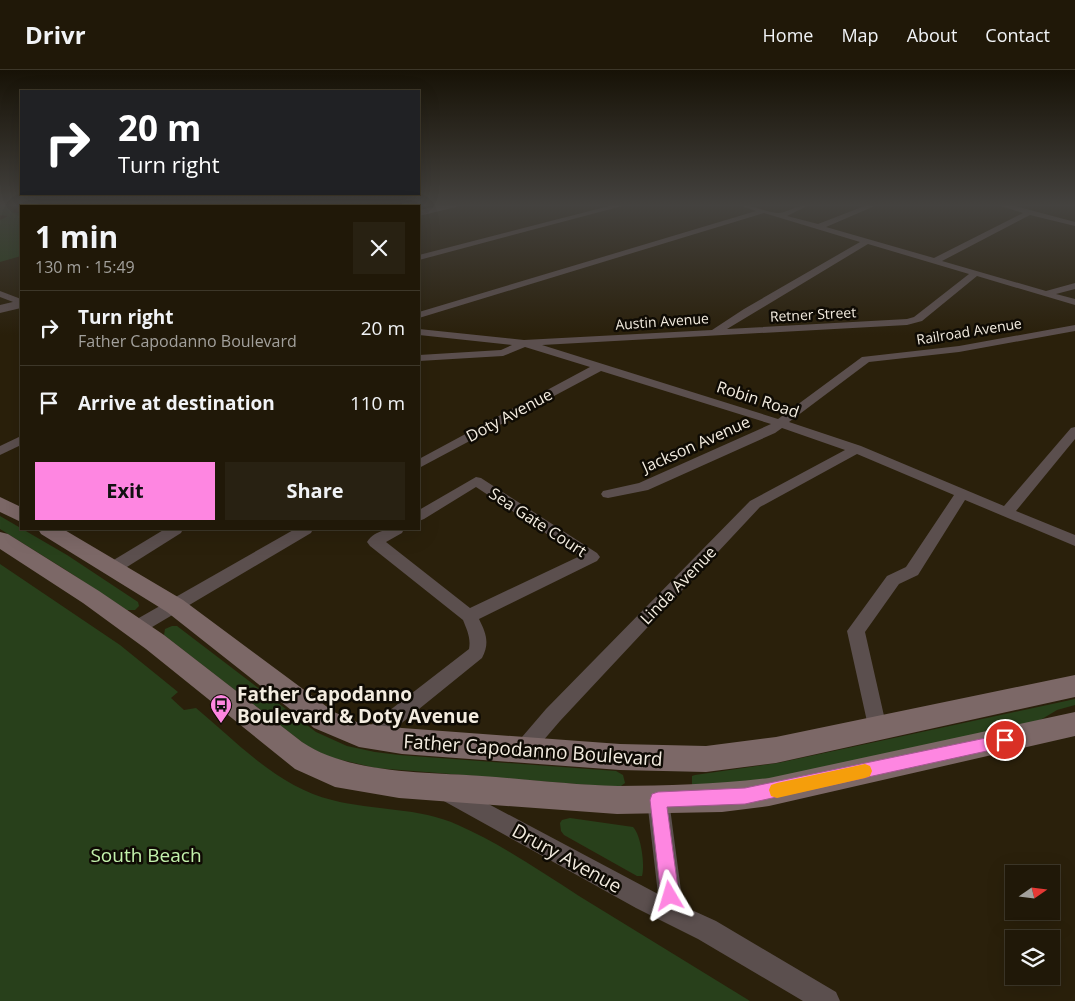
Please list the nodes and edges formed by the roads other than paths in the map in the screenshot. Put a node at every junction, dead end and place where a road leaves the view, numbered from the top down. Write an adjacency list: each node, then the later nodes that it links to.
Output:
1 (456, 248): 6 (street)
2 (640, 248): 16 (street)
3 (854, 248): 19 (street, Austin Avenue)
4 (892, 248): 7 (street)
5 (959, 248): 7 (street)
6 (420, 258)
7 (935, 261): 8 (street)
8 (976, 273): 10 (street); 19 (street, Retner Street)
9 (1075, 286): 10 (street)
10 (1046, 293): 12 (street)
11 (0, 294): 13 (street)
12 (1075, 302)
13 (20, 303)
14 (20, 303): 15 (street)
15 (0, 309)
16 (420, 315)
17 (1075, 328): 22 (street, Railroad Avenue)
18 (420, 332): 20 (street, Robin Road)
19 (714, 333): 20 (street, Austin Avenue)
20 (524, 343): 21 (street); 23 (street, Robin Road)
21 (420, 358)
22 (866, 359): 24 (street, Jackson Avenue)
23 (600, 367): 24 (street, Robin Road); 29 (street, Doty Avenue)
24 (780, 424): 27 (street, Robin Road); 31 (street, Jackson Avenue)
25 (1075, 431): 33 (street)
26 (20, 441): 28 (street)
27 (856, 450): 30 (street, Robin Road); 50 (street, Linda Avenue)
28 (0, 451)
29 (420, 463)
30 (962, 493): 33 (street, Robin Road); 48 (street)
31 (608, 494)
32 (0, 504): 34 (main road)
33 (1007, 512): 41 (street, Robin Road)
34 (20, 514)
35 (420, 515): 44 (street, Sea Gate Court)
36 (50, 530): 42 (main road, Father Capodanno Boulevard)
37 (174, 530): 42 (street)
38 (304, 530): 43 (street)
39 (394, 530): 44 (street)
40 (0, 540): 45 (main road)
41 (1075, 541)
42 (114, 568): 43 (main road, Father Capodanno Boulevard)
43 (175, 606): 45 (street); 49 (main road, Father Capodanno Boulevard)
44 (469, 616): 49 (street)
45 (136, 628): 51 (main road)
46 (1075, 686): 48 (main road, Father Capodanno Boulevard)
47 (1075, 724): 52 (main road)
48 (877, 729): 50 (main road, Father Capodanno Boulevard)
49 (370, 737): 50 (main road, Father Capodanno Boulevard)
50 (523, 750)
51 (439, 788): 52 (main road); 53 (street, Drury Avenue)
52 (658, 800): 53 (street)
53 (672, 913): 54 (street, Drury Avenue)
54 (827, 1001)

